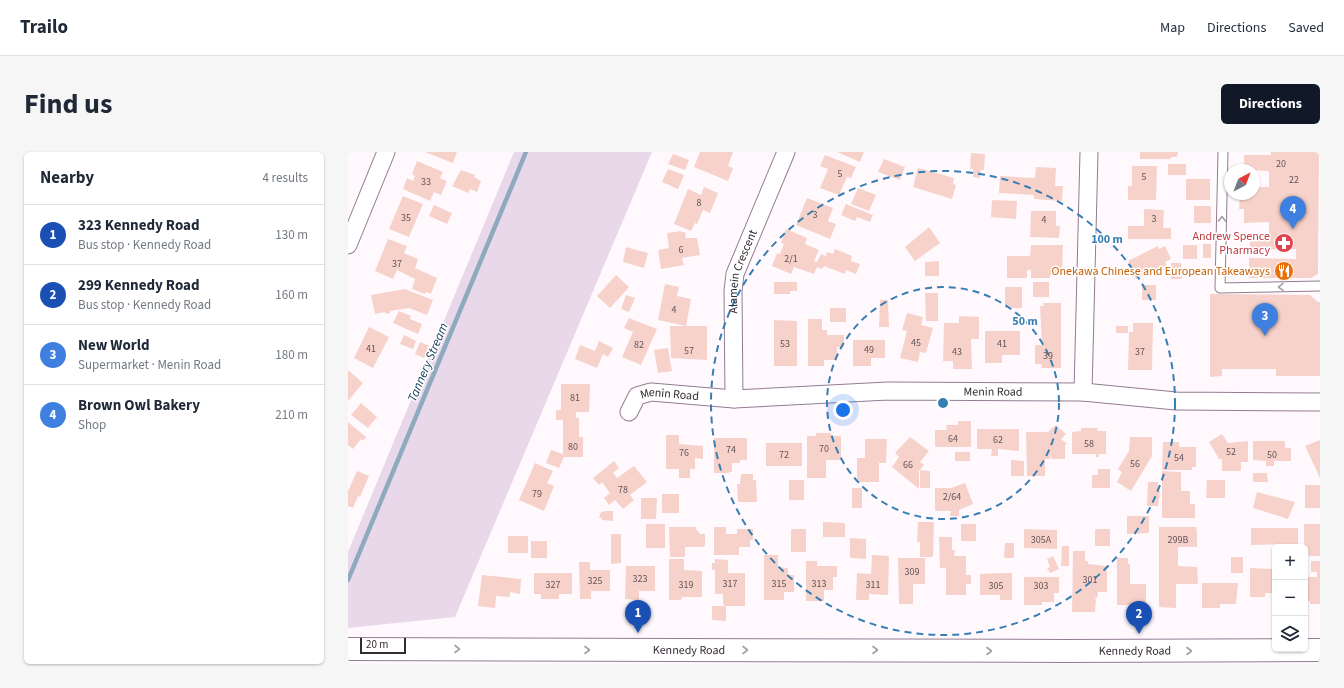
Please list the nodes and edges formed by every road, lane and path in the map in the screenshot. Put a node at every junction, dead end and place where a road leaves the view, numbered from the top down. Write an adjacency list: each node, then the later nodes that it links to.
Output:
1 (386, 152): 5 (street)
2 (786, 152): 8 (street, Alamein Crescent)
3 (1089, 152): 7 (street)
4 (1223, 152): 6 (lane, one-way to 4)
5 (348, 245)
6 (1320, 286)
7 (1083, 392): 8 (street, Menin Road); 9 (street, Menin Road)
8 (734, 399): 10 (street, Menin Road)
9 (1320, 402)
10 (629, 412)
11 (348, 649): 13 (main road, Kennedy Road)
12 (1320, 650): 14 (main road, Kennedy Road, one-way to 12)
13 (427, 657): 14 (main road, Kennedy Road, one-way to 14)
14 (950, 657)

